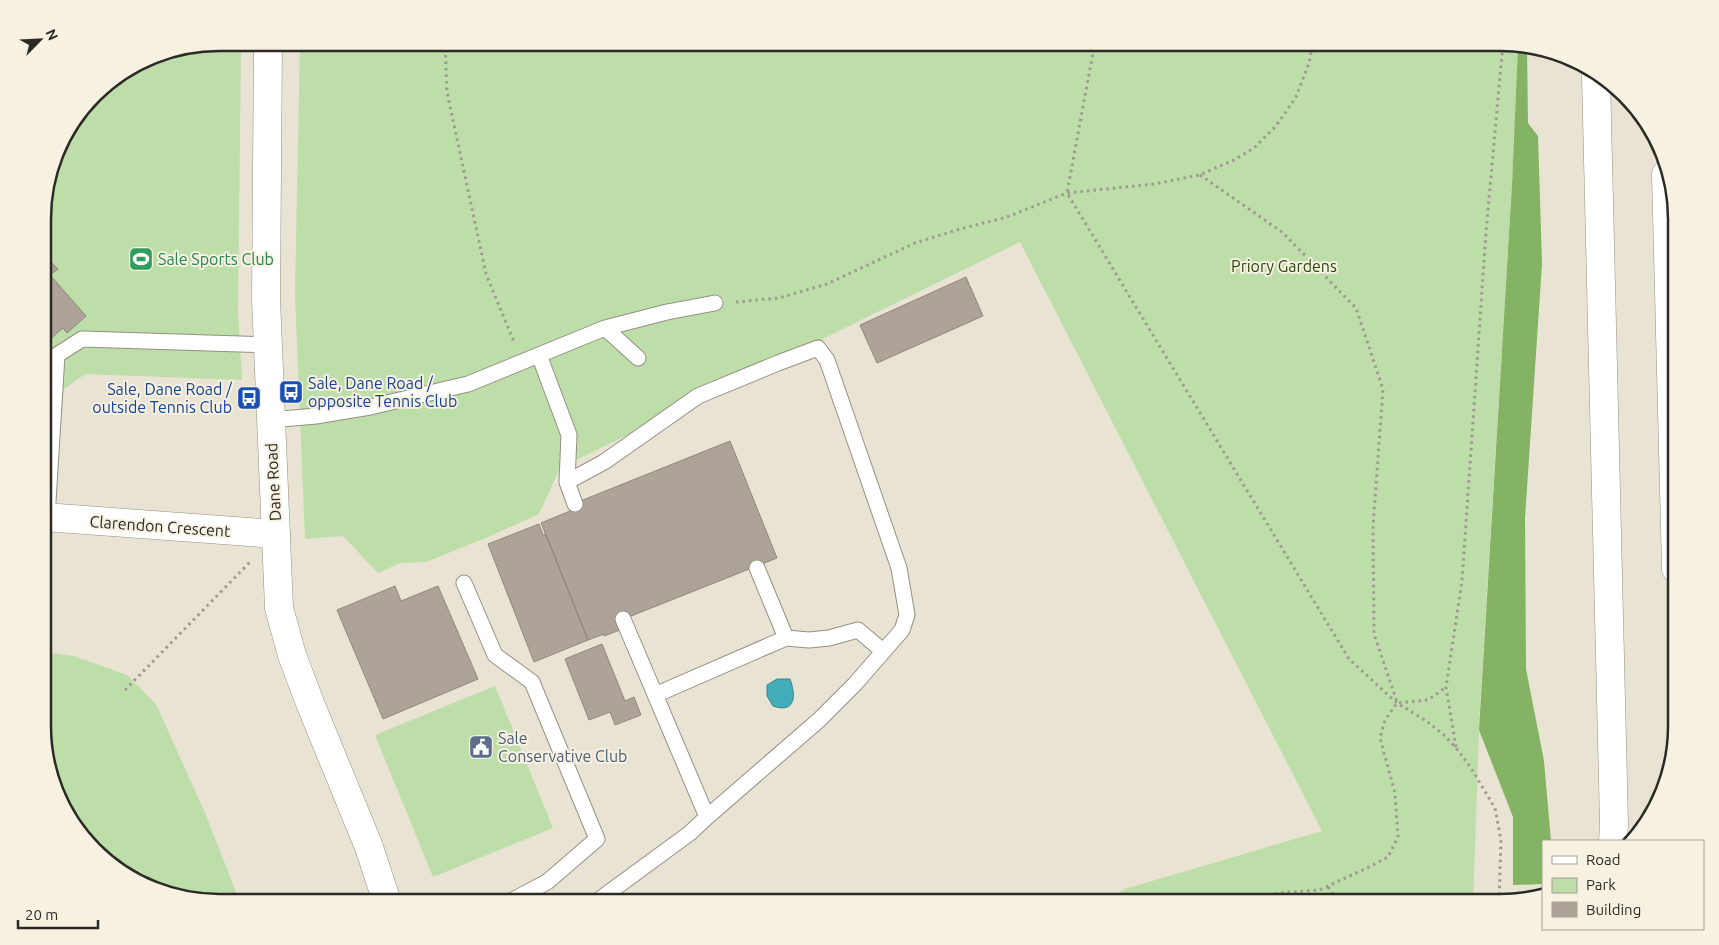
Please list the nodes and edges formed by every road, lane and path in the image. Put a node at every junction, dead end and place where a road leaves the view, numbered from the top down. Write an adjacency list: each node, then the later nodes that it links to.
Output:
1 (1093, 51): 8 (path)
2 (1311, 51): 7 (path)
3 (1502, 51): 28 (path)
4 (268, 52): 13 (main road, Dane Road)
5 (445, 52): 16 (path)
6 (1596, 82): 34 (main road)
7 (1200, 174): 8 (path); 31 (path)
8 (1067, 193): 11 (path); 31 (path)
9 (1667, 207): 10 (main road)
10 (1668, 253)
11 (715, 303): 12 (lane)
12 (605, 328): 14 (lane); 15 (lane)
13 (268, 345): 17 (main road, Dane Road); 18 (lane)
14 (539, 355): 16 (lane); 19 (lane)
15 (638, 358)
16 (522, 362): 17 (lane)
17 (270, 420): 22 (main road, Dane Road)
18 (52, 429)
19 (567, 482): 20 (lane); 27 (lane)
20 (575, 504)
21 (51, 518): 22 (main road, Clarendon Crescent)
22 (276, 534): 29 (path); 39 (main road, Dane Road)
23 (757, 568): 26 (lane)
24 (464, 583): 40 (lane)
25 (624, 619): 30 (lane)
26 (786, 638): 27 (lane); 30 (lane)
27 (884, 651): 33 (lane)
28 (1446, 687): 31 (path); 32 (path)
29 (125, 690)
30 (655, 695): 33 (lane)
31 (1397, 703): 32 (path); 35 (path)
32 (1456, 748): 38 (path)
33 (707, 817): 41 (lane)
34 (1613, 840)
35 (1328, 886): 36 (path); 37 (path)
36 (1277, 893)
37 (1332, 893)
38 (1499, 893)
39 (384, 894)
40 (525, 894)
41 (607, 894)

